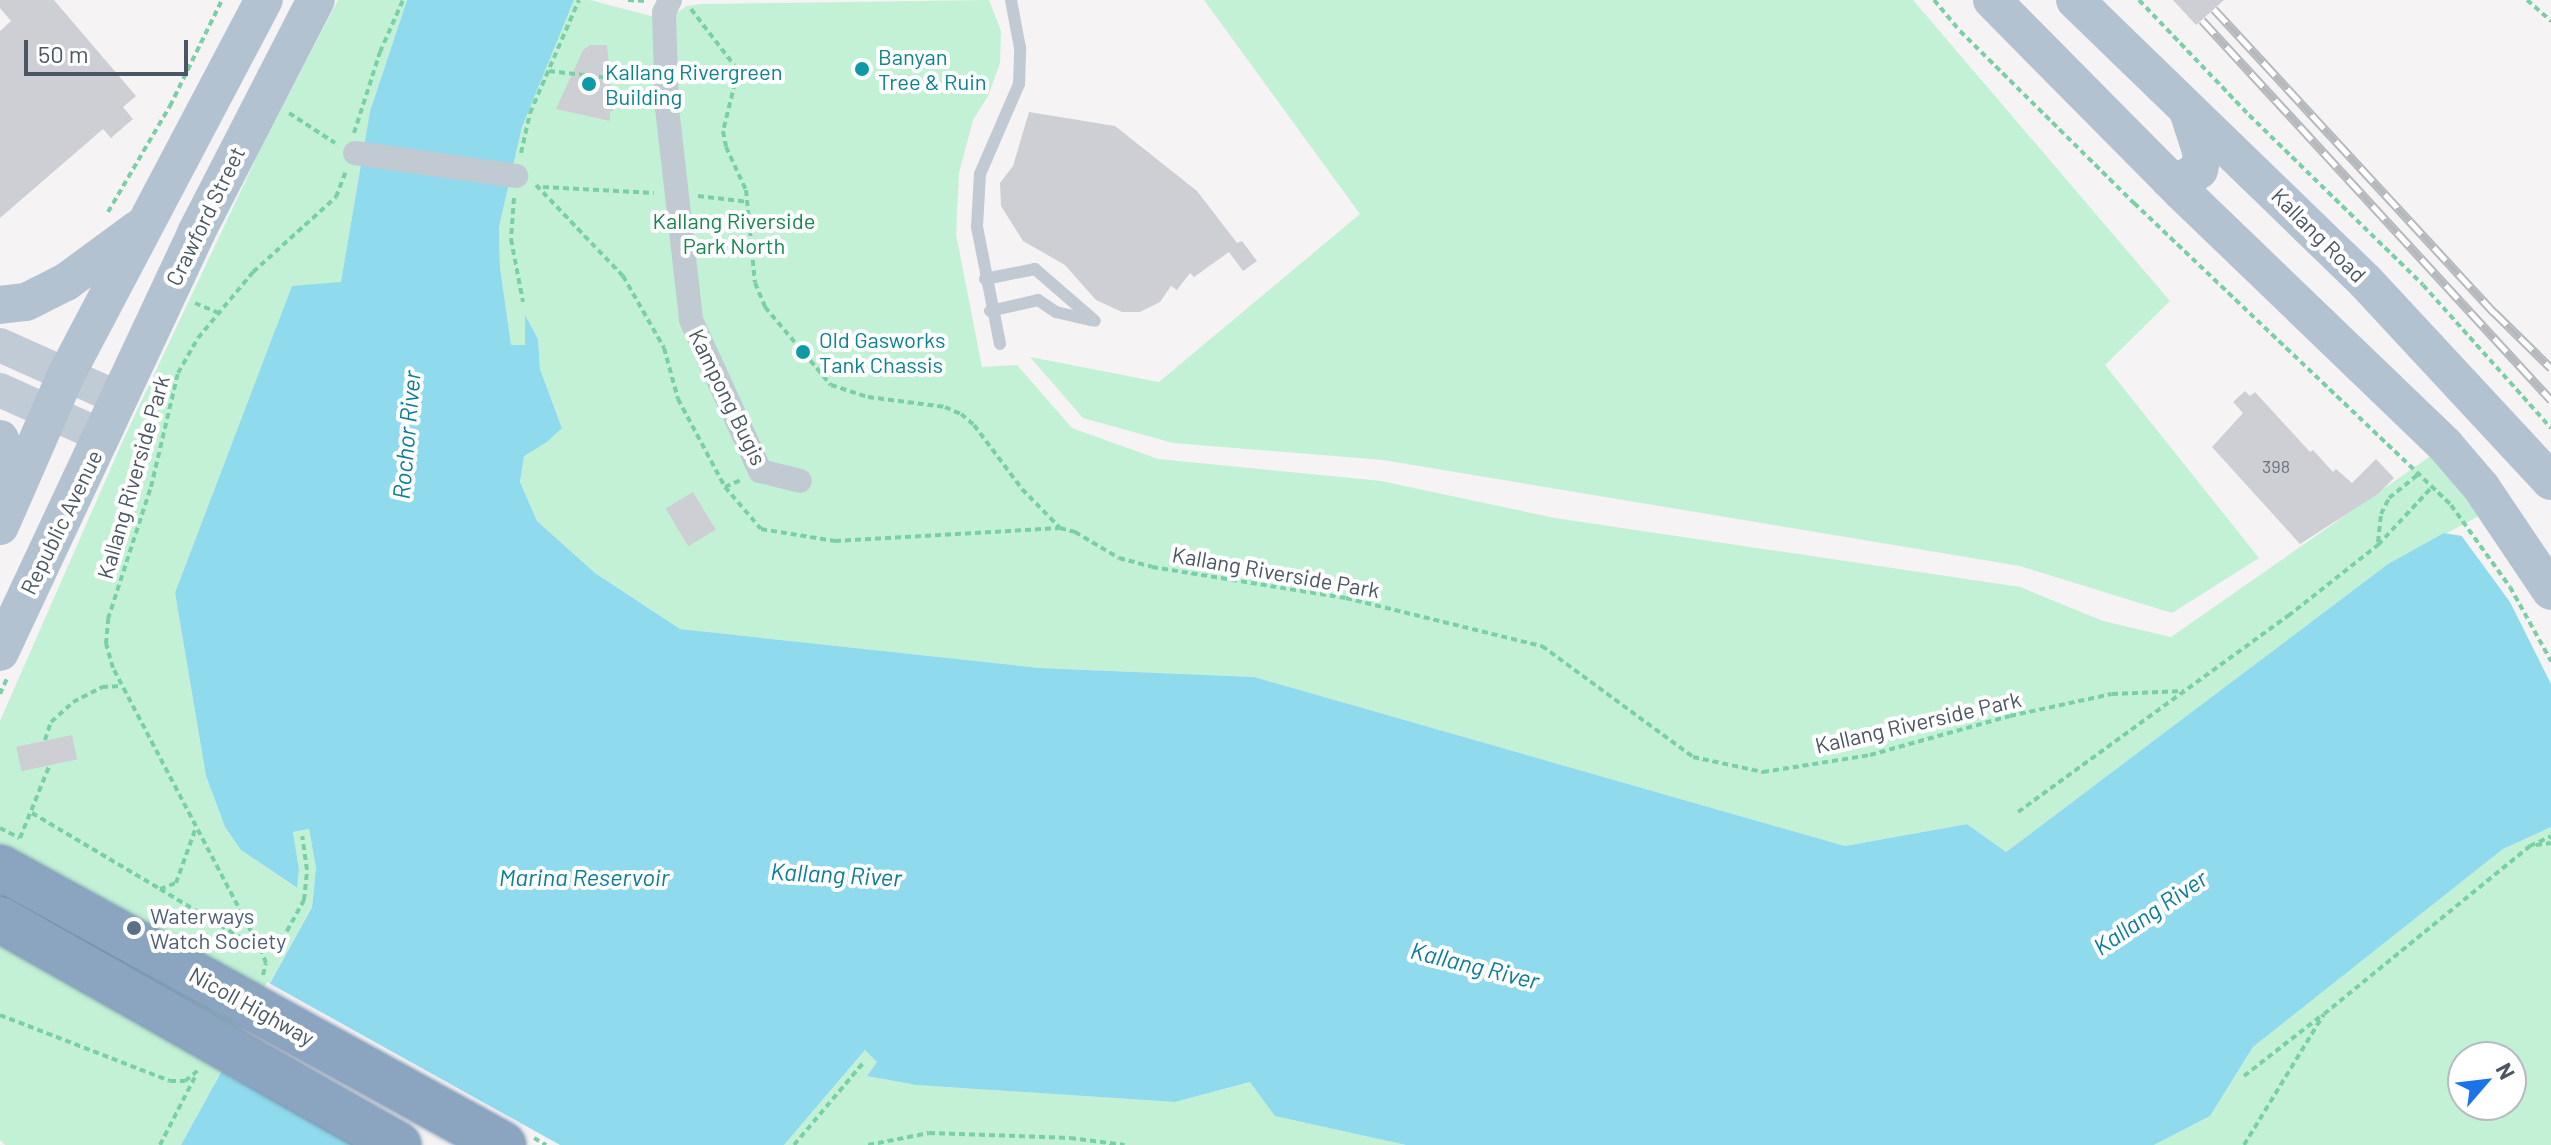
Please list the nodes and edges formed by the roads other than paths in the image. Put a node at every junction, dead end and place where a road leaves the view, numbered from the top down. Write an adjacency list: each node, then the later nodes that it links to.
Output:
1 (264, 0): 11 (main road, Crawford Street)
2 (316, 0): 19 (main road, Crawford Street)
3 (670, 0): 23 (street, Kampong Bugis)
4 (1011, 0): 12 (lane)
5 (1992, 0): 10 (main road)
6 (2075, 0): 7 (main road, Kallang Road)
7 (2187, 108): 10 (main road); 24 (main road, Kallang Road)
8 (352, 153): 9 (street)
9 (516, 176)
10 (2169, 179): 26 (main road)
11 (149, 219): 13 (main road); 17 (main road, Crawford Street)
12 (985, 279): 14 (lane); 14 (lane)
13 (0, 305)
14 (990, 311): 15 (lane)
15 (1000, 344)
16 (0, 345): 17 (main road)
17 (66, 375): 19 (main road); 20 (main road, Crawford Street)
18 (0, 390): 20 (main road)
19 (120, 399): 21 (main road, Crawford Street)
20 (52, 411): 21 (main road); 25 (main road)
21 (102, 436): 27 (main road, Republic Avenue)
22 (0, 439): 25 (main road)
23 (800, 481)
24 (2551, 481)
25 (2, 521)
26 (2551, 591)
27 (0, 652)
28 (0, 868): 31 (highway, Nicoll Highway, bridge)
29 (0, 919): 30 (highway, bridge)
30 (398, 1145)
31 (503, 1145)

